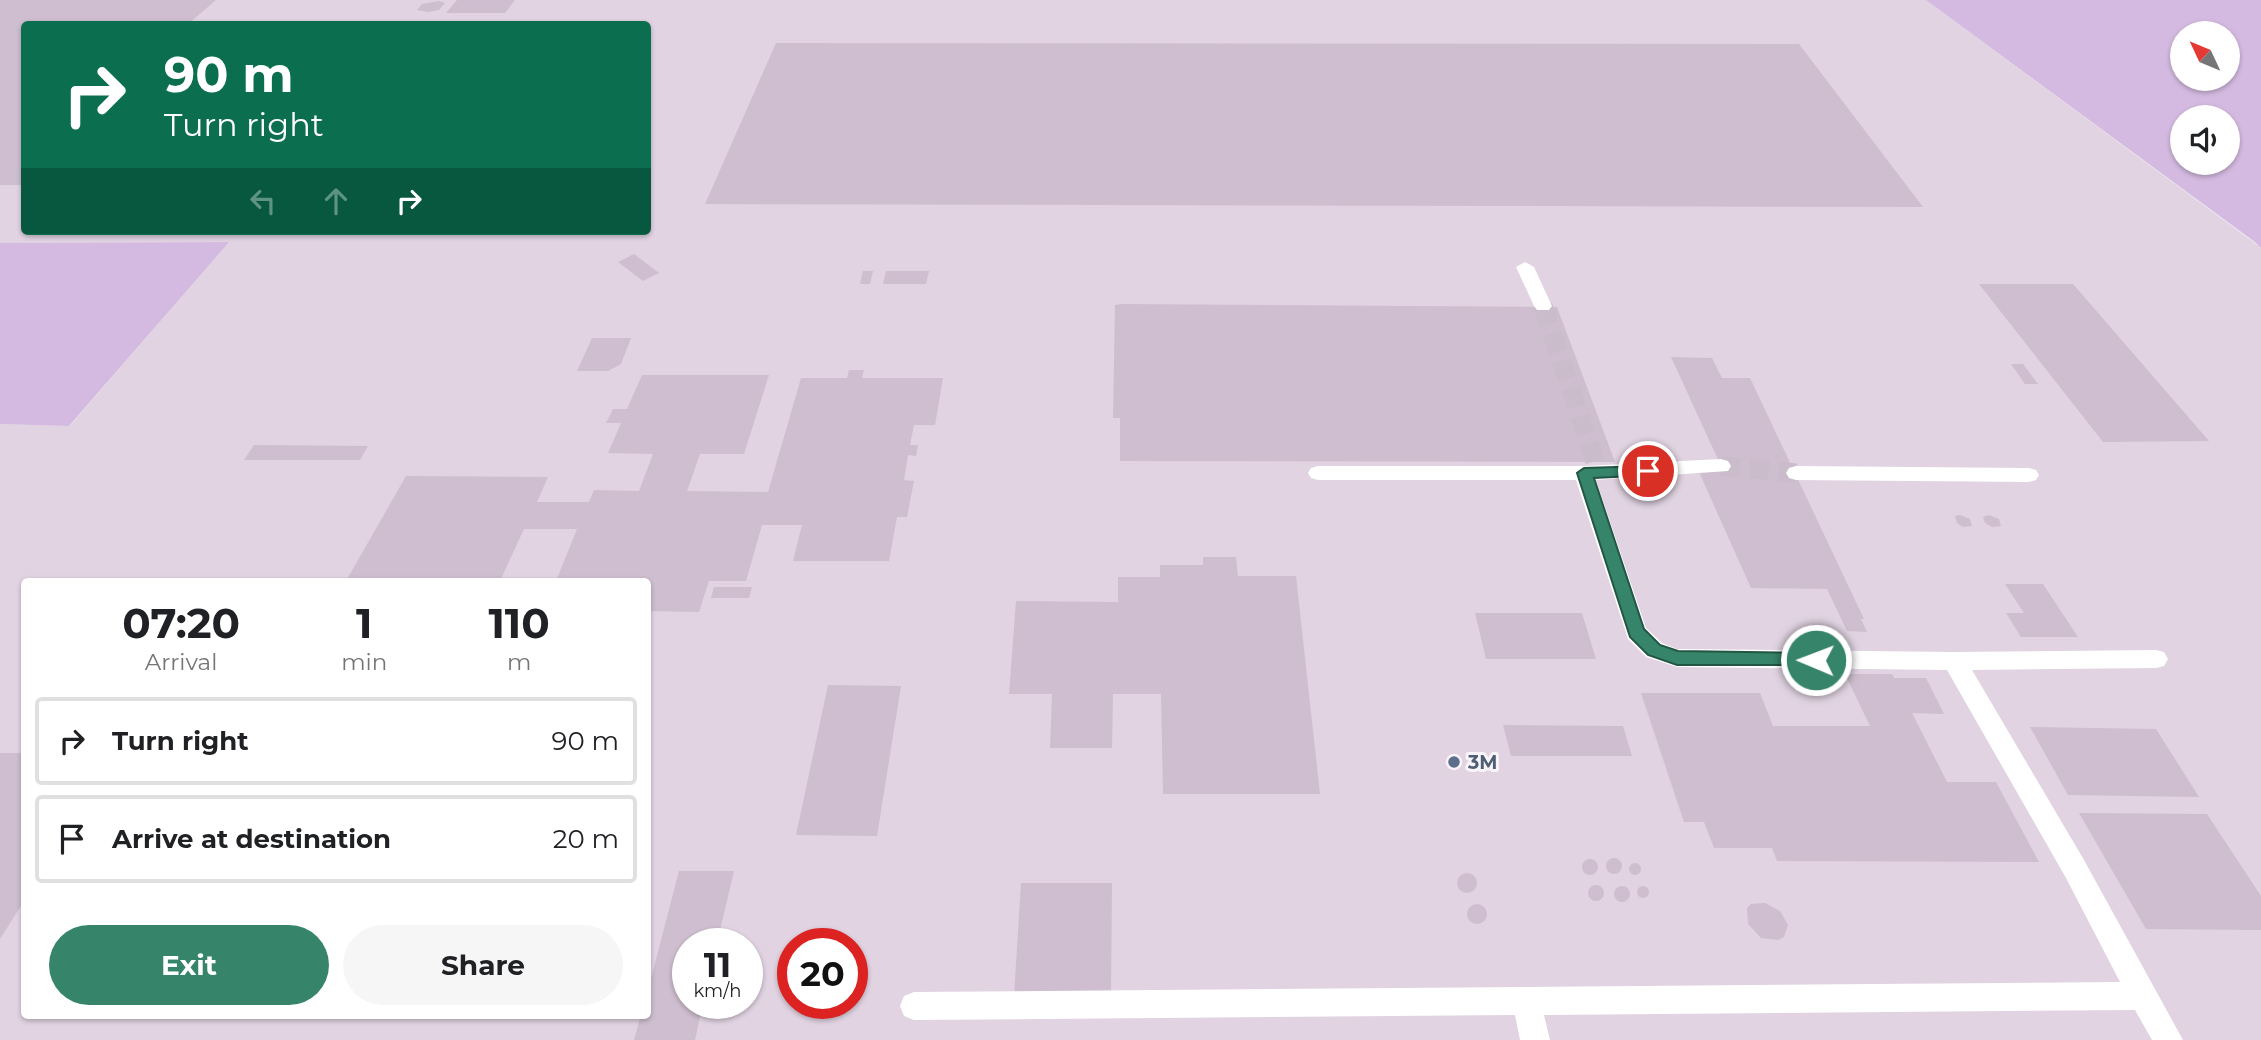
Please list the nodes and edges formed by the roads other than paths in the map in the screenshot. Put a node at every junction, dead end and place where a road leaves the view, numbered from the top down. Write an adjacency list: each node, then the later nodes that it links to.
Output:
1 (1525, 267): 2 (lane)
2 (1543, 306)
3 (1721, 466): 4 (lane)
4 (1593, 469): 5 (lane); 9 (lane)
5 (1318, 473)
6 (1796, 473): 7 (lane)
7 (2029, 475)
8 (2157, 659): 9 (lane)
9 (1954, 661): 10 (lane)
10 (2143, 996): 11 (lane); 14 (lane)
11 (1526, 1001): 12 (lane); 13 (lane)
12 (914, 1006)
13 (1535, 1040)
14 (2168, 1040)

